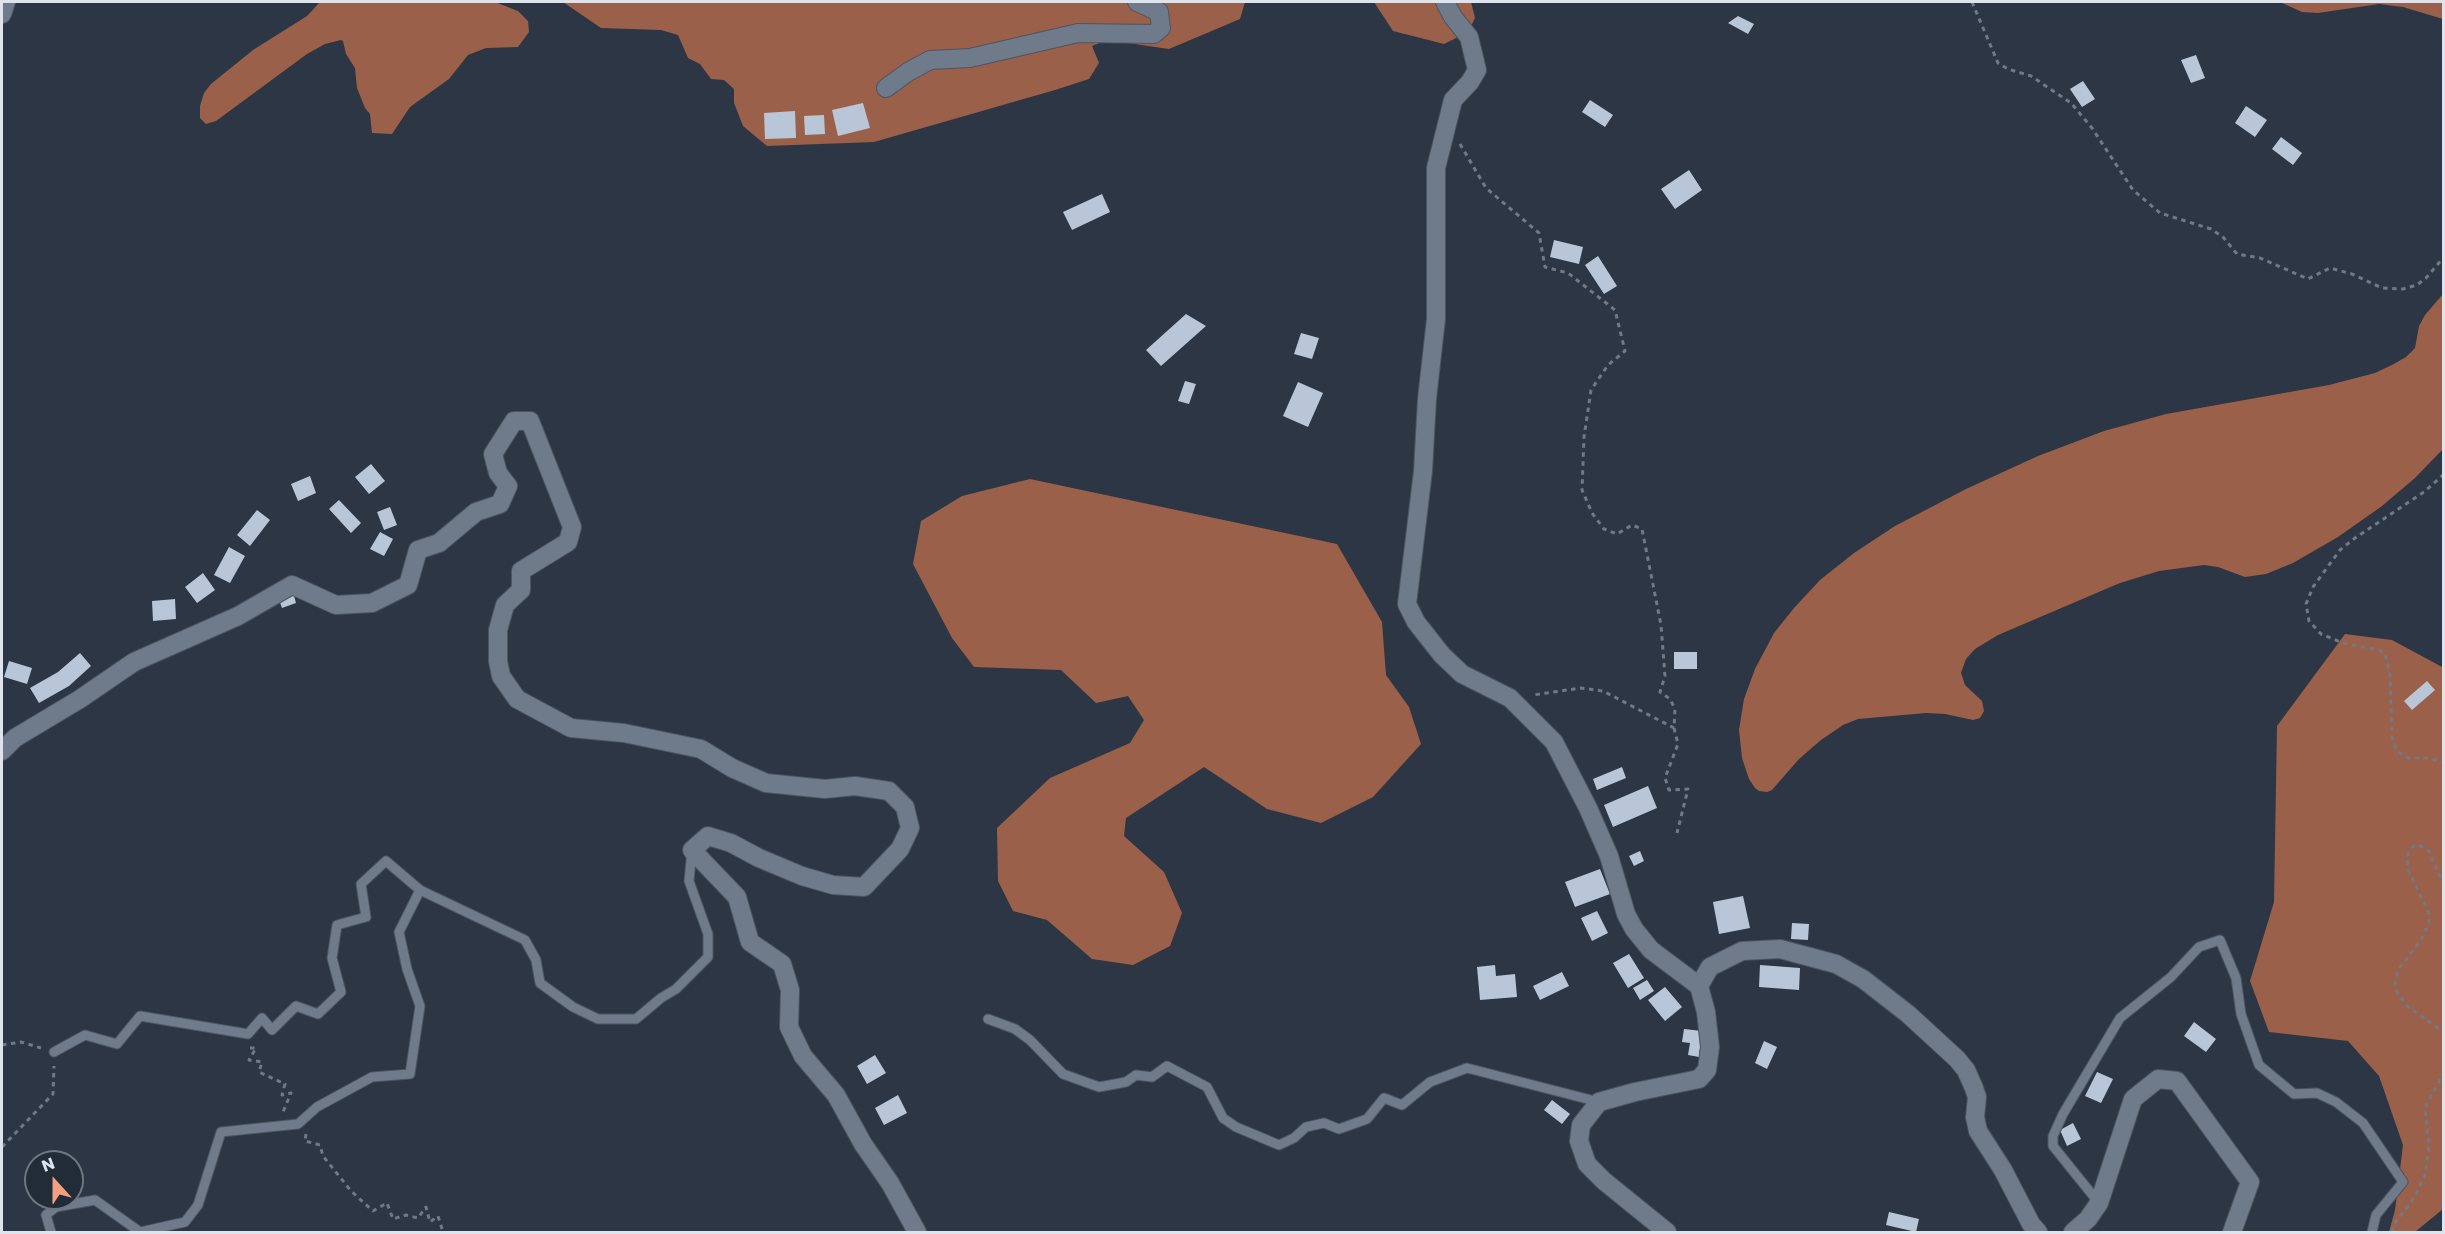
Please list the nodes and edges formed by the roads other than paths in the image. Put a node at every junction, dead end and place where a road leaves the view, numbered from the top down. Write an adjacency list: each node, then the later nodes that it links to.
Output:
1 (6, 2): 4 (street)
2 (1137, 2): 5 (street)
3 (1445, 2): 9 (street)
4 (2, 14)
5 (886, 88)
6 (2, 751): 7 (street)
7 (692, 850): 8 (lane); 15 (street)
8 (420, 890): 11 (lane); 14 (lane)
9 (1699, 986): 12 (street); 17 (street)
10 (988, 1019): 12 (lane)
11 (54, 1052)
12 (1599, 1102): 16 (street)
13 (2099, 1203): 18 (street); 19 (street); 20 (lane)
14 (51, 1233)
15 (917, 1233)
16 (1667, 1233)
17 (2038, 1233)
18 (2073, 1233)
19 (2232, 1233)
20 (2372, 1233)

